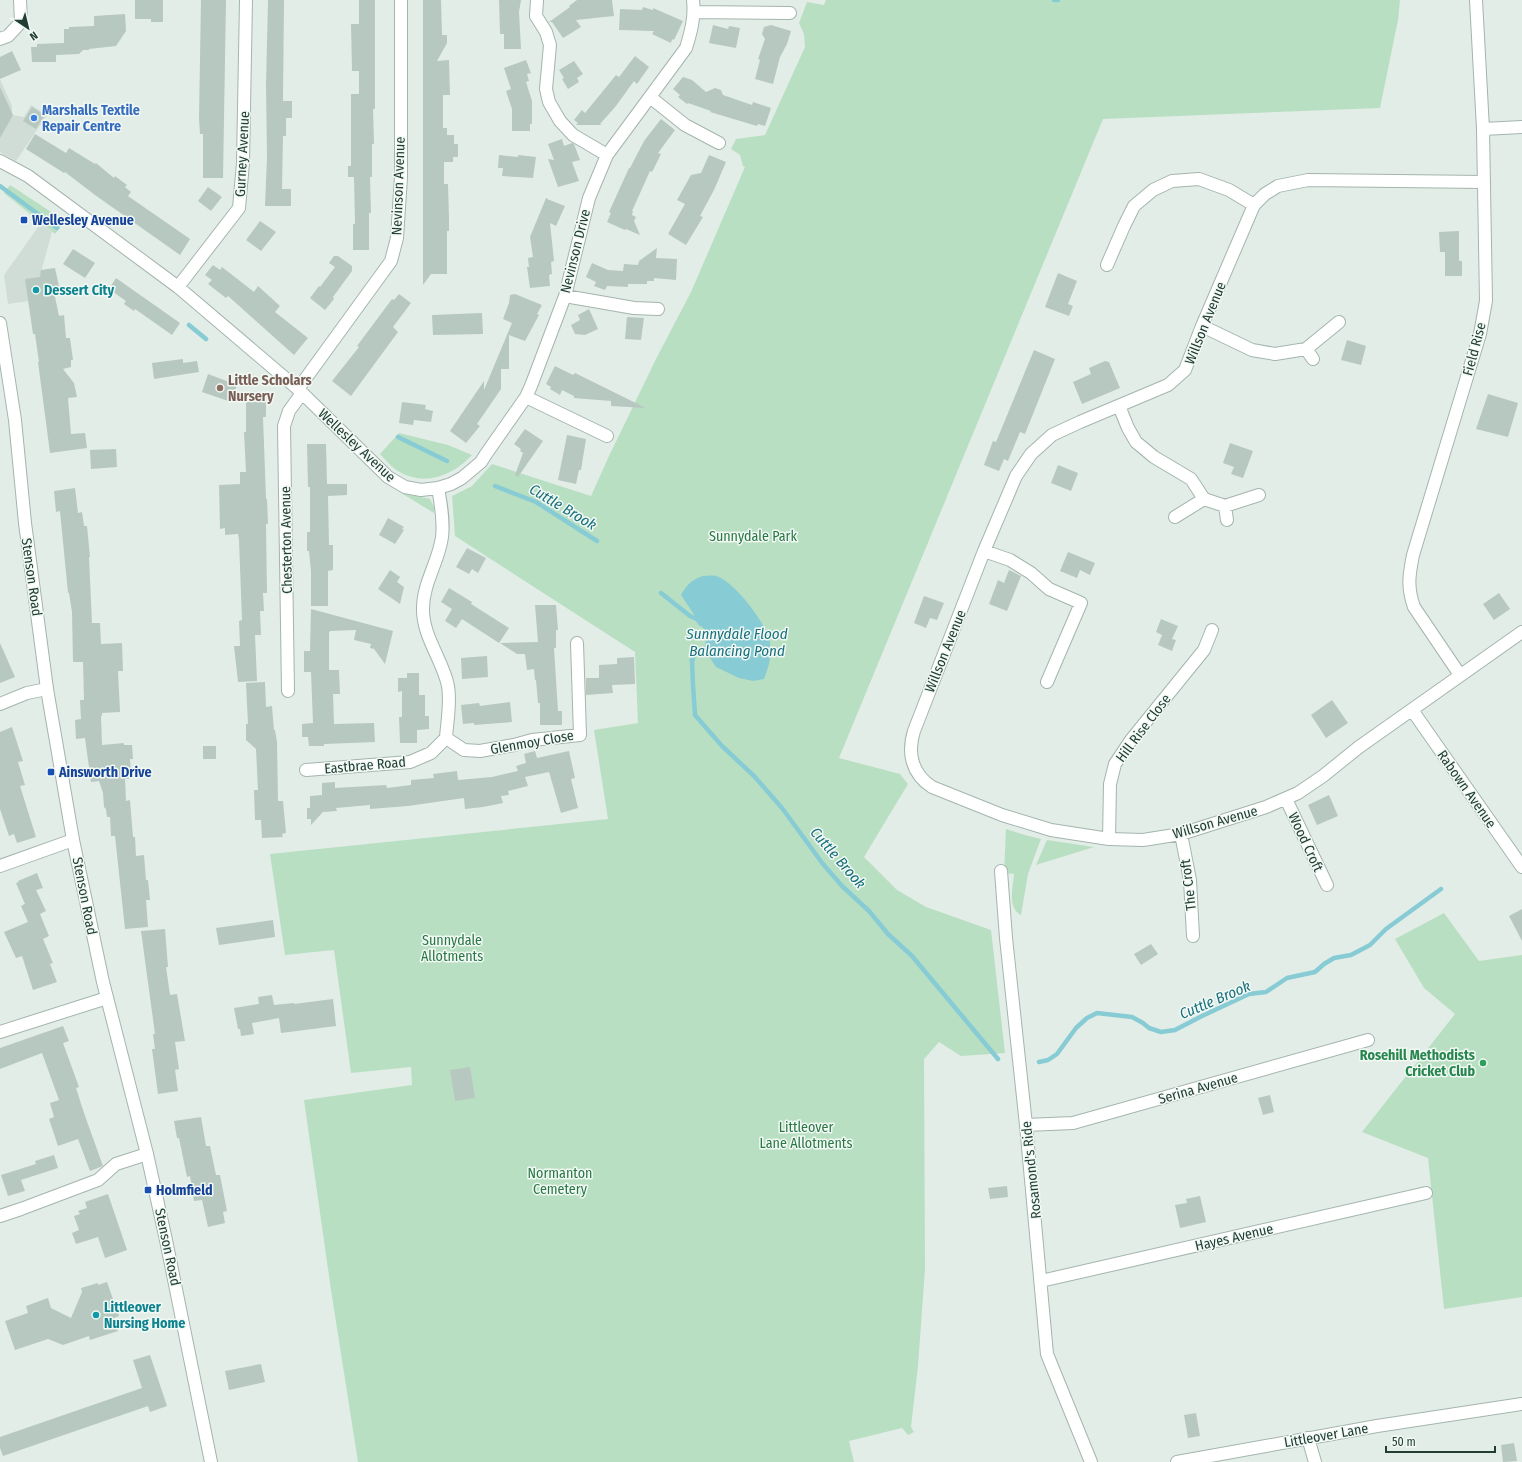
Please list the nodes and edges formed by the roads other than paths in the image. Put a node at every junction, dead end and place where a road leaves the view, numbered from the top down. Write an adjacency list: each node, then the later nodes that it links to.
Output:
1 (20, 0): 8 (street)
2 (246, 0): 18 (street, Gurney Avenue)
3 (401, 0): 26 (street, Nevinson Avenue)
4 (537, 0): 13 (street)
5 (1476, 0): 11 (street, Field Rise)
6 (694, 6): 7 (street); 9 (street, Nevinson Drive)
7 (790, 13)
8 (0, 39)
9 (650, 97): 12 (street); 13 (street, Nevinson Drive)
10 (1522, 127): 11 (street)
11 (1483, 129): 15 (street, Field Rise)
12 (719, 143)
13 (607, 155): 19 (street, Nevinson Drive)
14 (0, 161): 18 (street, Wellesley Avenue)
15 (1484, 182): 16 (street, Willson Avenue); 40 (street, Field Rise)
16 (1254, 205): 17 (street); 23 (street, Willson Avenue)
17 (1107, 265)
18 (178, 287): 26 (street, Wellesley Avenue)
19 (565, 296): 20 (street); 27 (street, Nevinson Drive)
20 (658, 309)
21 (1339, 322): 24 (street)
22 (0, 323): 42 (street, Stenson Road)
23 (1202, 326): 24 (street); 28 (street, Willson Avenue)
24 (1306, 349): 25 (street)
25 (1314, 359)
26 (300, 391): 30 (street, Wellesley Avenue); 43 (street, Chesterton Avenue)
27 (526, 397): 29 (street); 30 (street, Nevinson Drive)
28 (1119, 406): 32 (street); 36 (street, Willson Avenue)
29 (607, 436)
30 (438, 488): 46 (street)
31 (1259, 495): 33 (street)
32 (1204, 499): 33 (street); 34 (street)
33 (1226, 506): 35 (street)
34 (1175, 517)
35 (1227, 520)
36 (984, 552): 41 (street); 50 (street, Willson Avenue)
37 (1212, 630): 50 (street, Hill Rise Close)
38 (1522, 632): 40 (street, Willson Avenue)
39 (577, 643): 46 (street, Glenmoy Close)
40 (1460, 675): 45 (street, Willson Avenue)
41 (1047, 682)
42 (47, 689): 44 (street); 51 (street, Stenson Road)
43 (288, 691)
44 (0, 704)
45 (1412, 710): 48 (street, Willson Avenue); 53 (street, Rabown Avenue)
46 (446, 738): 47 (street, Eastbrae Road)
47 (306, 770)
48 (1286, 799): 49 (street, Willson Avenue); 55 (street, Wood Croft)
49 (1181, 834): 50 (street, Willson Avenue); 56 (street, The Croft)
50 (1109, 838)
51 (73, 840): 52 (street); 57 (street, Stenson Road)
52 (0, 866)
53 (1522, 867)
54 (1001, 871): 60 (street, Rosamond's Ride)
55 (1327, 885)
56 (1193, 936)
57 (107, 998): 58 (street); 61 (street, Stenson Road)
58 (0, 1032)
59 (1368, 1040): 60 (street, Serina Avenue)
60 (1026, 1125): 64 (street, Rosamond's Ride)
61 (147, 1154): 63 (street); 67 (street, Stenson Road)
62 (1426, 1193): 64 (street, Hayes Avenue)
63 (0, 1216)
64 (1041, 1281): 68 (street, Rosamond's Ride)
65 (1522, 1404): 66 (street, Littleover Lane)
66 (1308, 1438): 69 (street, Littleover Lane); 70 (street)
67 (211, 1462)
68 (1091, 1462)
69 (1177, 1462)
70 (1315, 1462)

